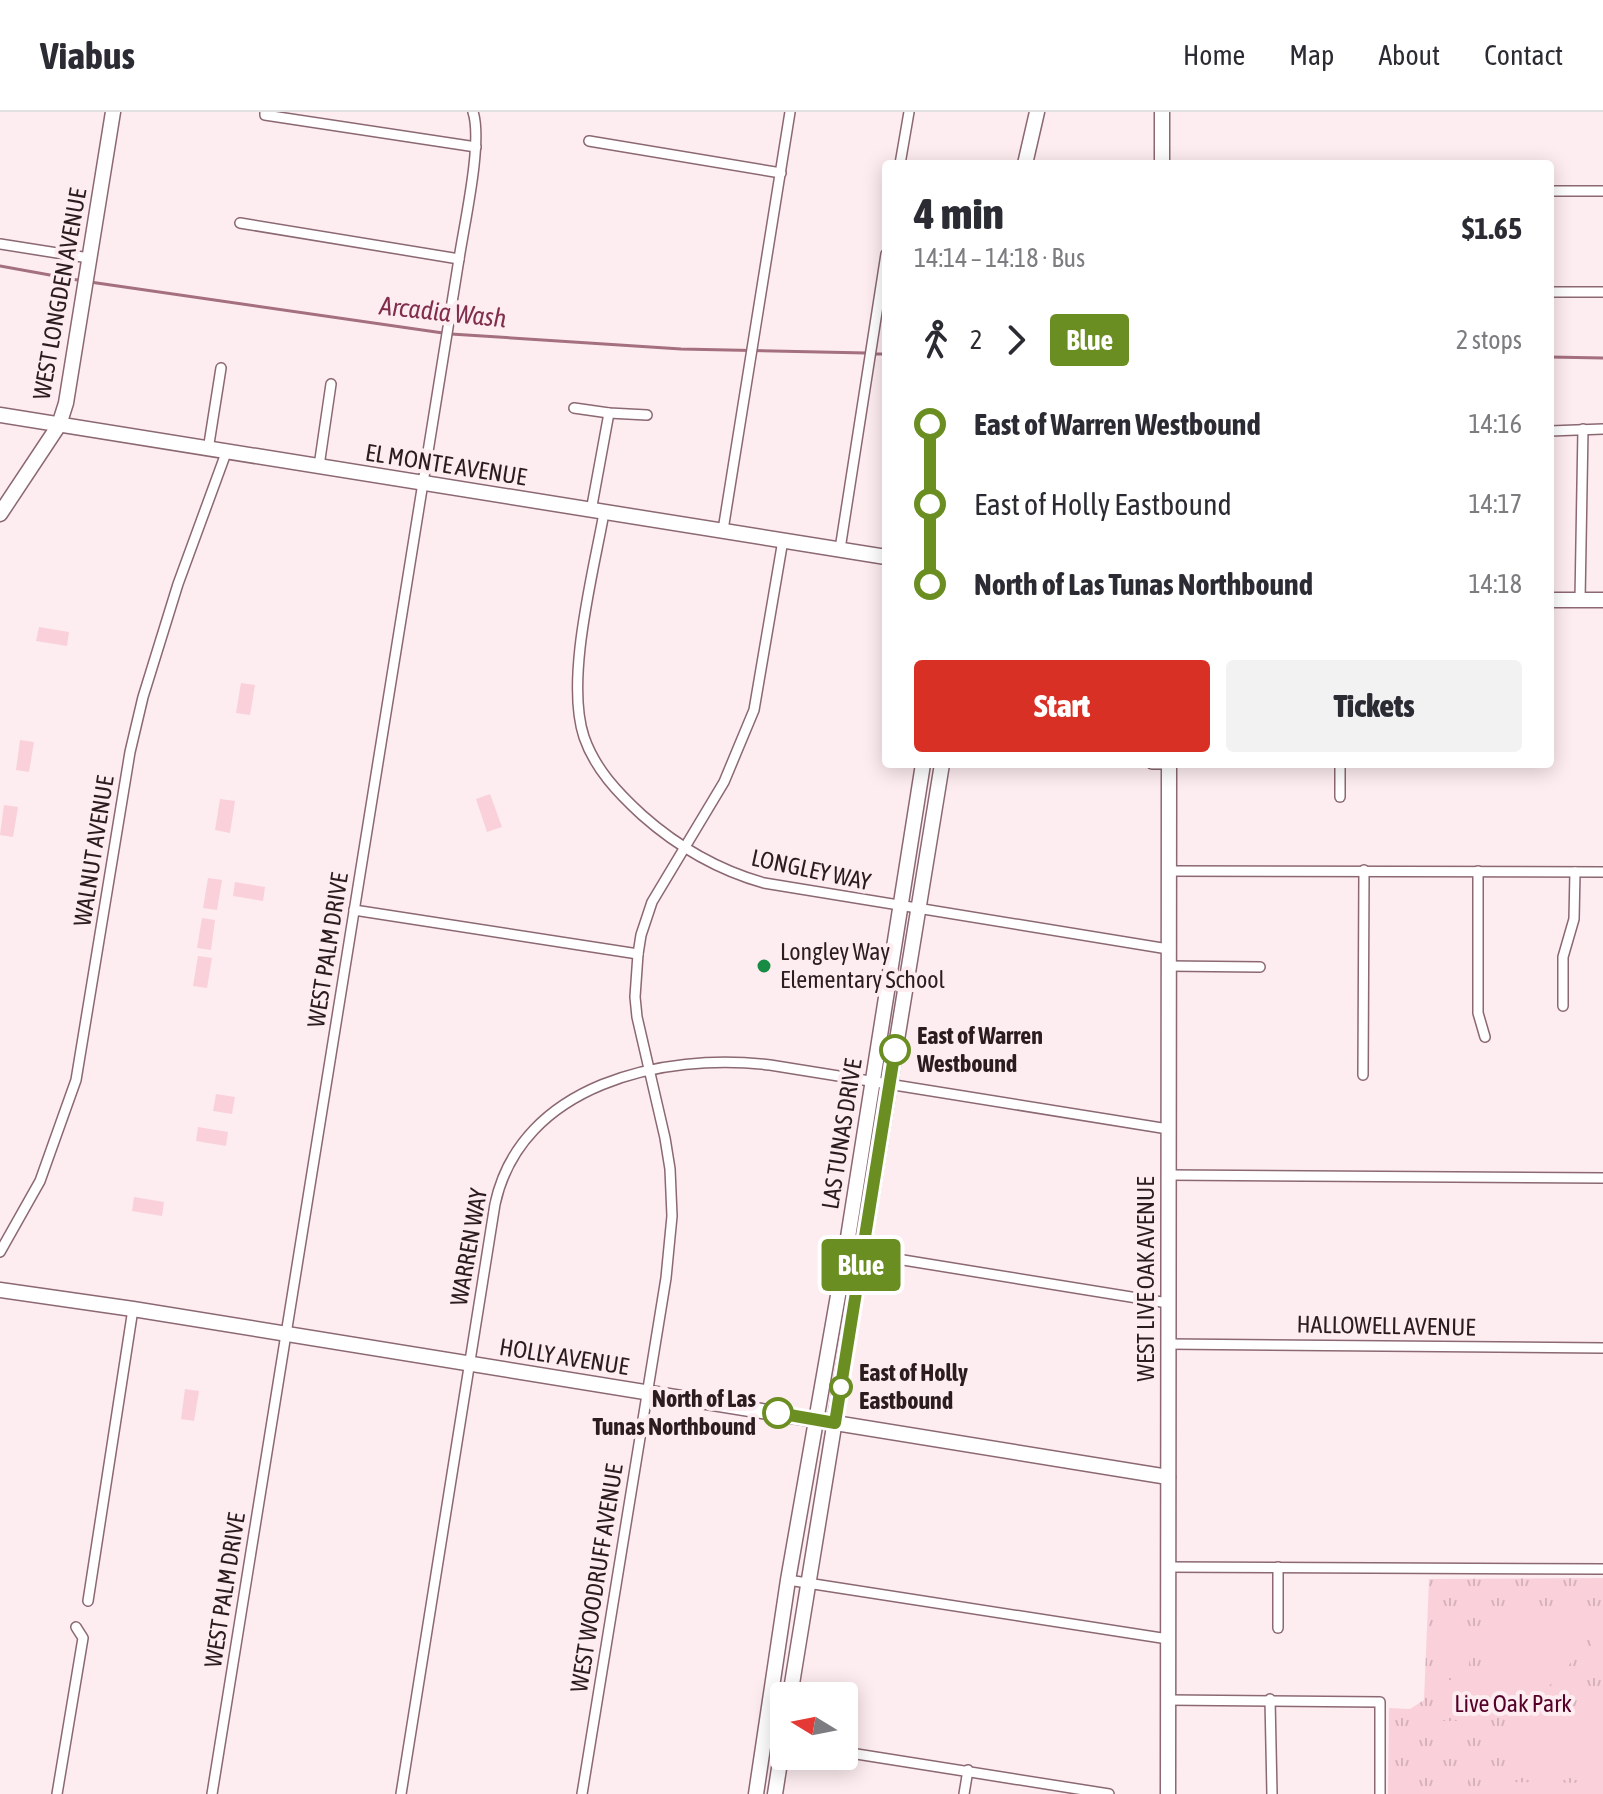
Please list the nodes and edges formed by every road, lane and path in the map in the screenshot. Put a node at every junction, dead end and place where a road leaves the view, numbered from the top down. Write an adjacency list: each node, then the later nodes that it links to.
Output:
1 (113, 112): 18 (street, WEST LONGDEN AVENUE)
2 (473, 112): 9 (street, WEST PALM DRIVE)
3 (790, 112): 13 (street)
4 (909, 112): 10 (street)
5 (1037, 112): 11 (street)
6 (1162, 112): 12 (street)
7 (265, 114): 9 (street)
8 (589, 141): 13 (street)
9 (476, 147): 19 (street, WEST PALM DRIVE)
10 (901, 160)
11 (1026, 160)
12 (1162, 160)
13 (781, 173): 39 (street)
14 (1554, 191): 15 (street)
15 (1603, 191)
16 (240, 223): 19 (street)
17 (0, 244): 18 (street)
18 (89, 258): 29 (street, WEST LONGDEN AVENUE)
19 (459, 259): 36 (street, WEST PALM DRIVE)
20 (882, 279): 41 (street)
21 (1554, 292): 22 (street)
22 (1603, 292)
23 (221, 368): 33 (street)
24 (331, 384): 35 (street)
25 (574, 408): 26 (street)
26 (609, 413): 28 (street); 37 (street, LONGLEY WAY)
27 (0, 415): 29 (street, EL MONTE AVENUE)
28 (647, 415)
29 (59, 425): 33 (street, EL MONTE AVENUE); 38 (street, WEST LONGDEN AVENUE)
30 (1583, 429): 31 (street); 32 (street); 44 (street)
31 (1603, 429)
32 (1554, 431)
33 (208, 450): 34 (street, EL MONTE AVENUE)
34 (226, 453): 35 (street, EL MONTE AVENUE); 74 (street, WALNUT AVENUE)
35 (319, 466): 36 (street, EL MONTE AVENUE)
36 (423, 484): 37 (street, EL MONTE AVENUE); 58 (street, WEST PALM DRIVE)
37 (598, 512): 39 (street, EL MONTE AVENUE); 51 (street, LONGLEY WAY)
38 (0, 514)
39 (723, 530): 40 (street, EL MONTE AVENUE)
40 (783, 540): 41 (street, EL MONTE AVENUE); 51 (street, WEST WOODRUFF AVENUE)
41 (840, 549): 42 (street, EL MONTE AVENUE)
42 (882, 556)
43 (1554, 600): 44 (street)
44 (1580, 600): 45 (street)
45 (1603, 600)
46 (922, 768): 57 (street, LAS TUNAS DRIVE)
47 (941, 768): 59 (street, LAS TUNAS DRIVE)
48 (1169, 768): 53 (street, WEST LIVE OAK AVENUE)
49 (1340, 768): 50 (street)
50 (1340, 797)
51 (684, 848): 57 (street, LONGLEY WAY); 61 (street, WEST WOODRUFF AVENUE)
52 (1364, 870): 53 (street); 54 (street); 67 (street)
53 (1168, 871): 60 (street, WEST LIVE OAK AVENUE)
54 (1478, 871): 55 (street); 65 (street)
55 (1575, 872): 56 (street); 64 (street)
56 (1603, 872)
57 (901, 908): 59 (street, LONGLEY WAY); 68 (street, LAS TUNAS DRIVE)
58 (354, 910): 61 (street); 79 (street, WEST PALM DRIVE)
59 (917, 910): 60 (street, LONGLEY WAY); 69 (street, LAS TUNAS DRIVE)
60 (1168, 949): 62 (street, WEST LIVE OAK AVENUE)
61 (638, 954): 66 (street, WEST WOODRUFF AVENUE)
62 (1168, 966): 63 (street); 70 (street, WEST LIVE OAK AVENUE)
63 (1260, 967)
64 (1563, 1006)
65 (1485, 1037)
66 (648, 1072): 68 (street, WARREN WAY); 82 (street, WARREN WAY); 83 (street, WEST WOODRUFF AVENUE)
67 (1363, 1075)
68 (873, 1081): 69 (street, WARREN WAY); 73 (street, LAS TUNAS DRIVE)
69 (890, 1084): 70 (street, WARREN WAY); 75 (street, LAS TUNAS DRIVE)
70 (1168, 1129): 71 (street, WEST LIVE OAK AVENUE)
71 (1168, 1175): 72 (street); 77 (street, WEST LIVE OAK AVENUE)
72 (1603, 1178)
73 (846, 1250): 75 (street); 84 (street, LAS TUNAS DRIVE)
74 (0, 1252)
75 (863, 1253): 77 (street); 85 (street, LAS TUNAS DRIVE)
76 (0, 1290): 78 (street, HOLLY AVENUE)
77 (1168, 1303): 80 (street, WEST LIVE OAK AVENUE)
78 (133, 1309): 79 (street, HOLLY AVENUE); 92 (street)
79 (287, 1334): 82 (street, HOLLY AVENUE); 105 (street, WEST PALM DRIVE)
80 (1168, 1344): 81 (street, HALLOWELL AVENUE); 86 (street, WEST LIVE OAK AVENUE)
81 (1603, 1348)
82 (470, 1364): 83 (street, HOLLY AVENUE); 106 (street, WARREN WAY)
83 (646, 1393): 84 (street, HOLLY AVENUE); 107 (street, WEST WOODRUFF AVENUE)
84 (815, 1420): 85 (street, HOLLY AVENUE); 90 (street, LAS TUNAS DRIVE)
85 (835, 1423): 86 (street, HOLLY AVENUE); 91 (street, LAS TUNAS DRIVE)
86 (1168, 1477): 87 (street, WEST LIVE OAK AVENUE)
87 (1168, 1567): 88 (street); 95 (street, WEST LIVE OAK AVENUE)
88 (1278, 1567): 89 (street); 94 (street)
89 (1603, 1569)
90 (788, 1580): 91 (street); 99 (street, LAS TUNAS DRIVE)
91 (808, 1583): 95 (street); 96 (street, LAS TUNAS DRIVE)
92 (88, 1601)
93 (76, 1627): 104 (street)
94 (1278, 1628)
95 (1168, 1639): 98 (street, WEST LIVE OAK AVENUE)
96 (792, 1682)
97 (1270, 1699): 98 (street); 113 (street); 114 (street)
98 (1168, 1700): 112 (street, WEST LIVE OAK AVENUE)
99 (764, 1739): 100 (street); 108 (street, LAS TUNAS DRIVE)
100 (770, 1739)
101 (858, 1754): 103 (street)
102 (779, 1770): 109 (street)
103 (968, 1770): 110 (street); 111 (street)
104 (57, 1794)
105 (212, 1794)
106 (401, 1794)
107 (582, 1794)
108 (756, 1794)
109 (775, 1794)
110 (964, 1794)
111 (1109, 1794)
112 (1168, 1794)
113 (1272, 1794)
114 (1380, 1794)

